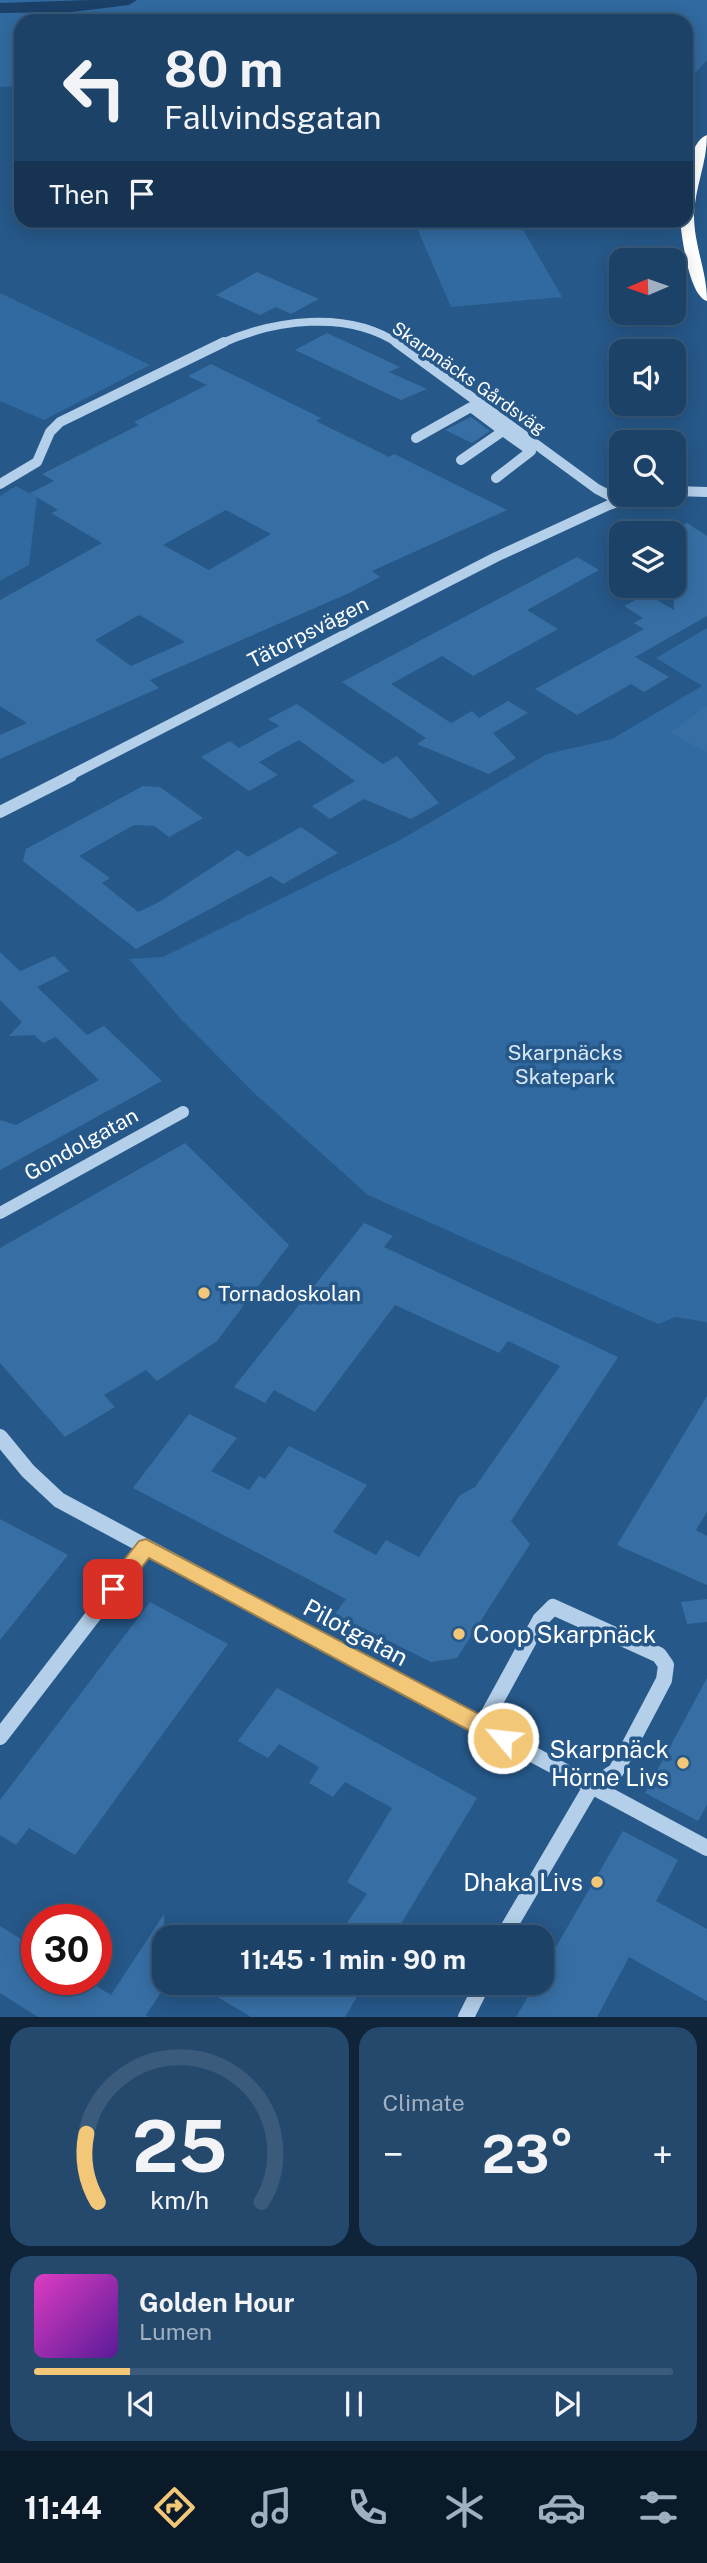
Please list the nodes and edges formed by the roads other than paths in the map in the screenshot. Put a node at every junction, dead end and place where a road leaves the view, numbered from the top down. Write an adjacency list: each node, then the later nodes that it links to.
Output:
1 (707, 139): 2 (highway)
2 (693, 173)
3 (688, 228): 4 (highway)
4 (707, 297)
5 (503, 431): 6 (street); 7 (street); 8 (street)
6 (416, 438)
7 (461, 460)
8 (496, 478)
9 (0, 484): 12 (street, Skarpnäcks Gårdsväg)
10 (686, 491): 11 (street)
11 (707, 492)
12 (609, 495)
13 (609, 506): 14 (street, Tätorpsvägen)
14 (0, 812)
15 (183, 1112): 16 (street, Gondolgatan)
16 (0, 1213)
17 (0, 1437): 18 (street, Pilotgatan)
18 (146, 1547): 19 (street, Pilotgatan); 20 (street)
19 (482, 1726): 21 (street, Pilotgatan); 21 (street)
20 (0, 1737)
21 (591, 1787): 22 (street, Pilotgatan); 23 (street)
22 (707, 1848)
23 (510, 1925)
24 (477, 1995): 25 (street)
25 (466, 2017)

